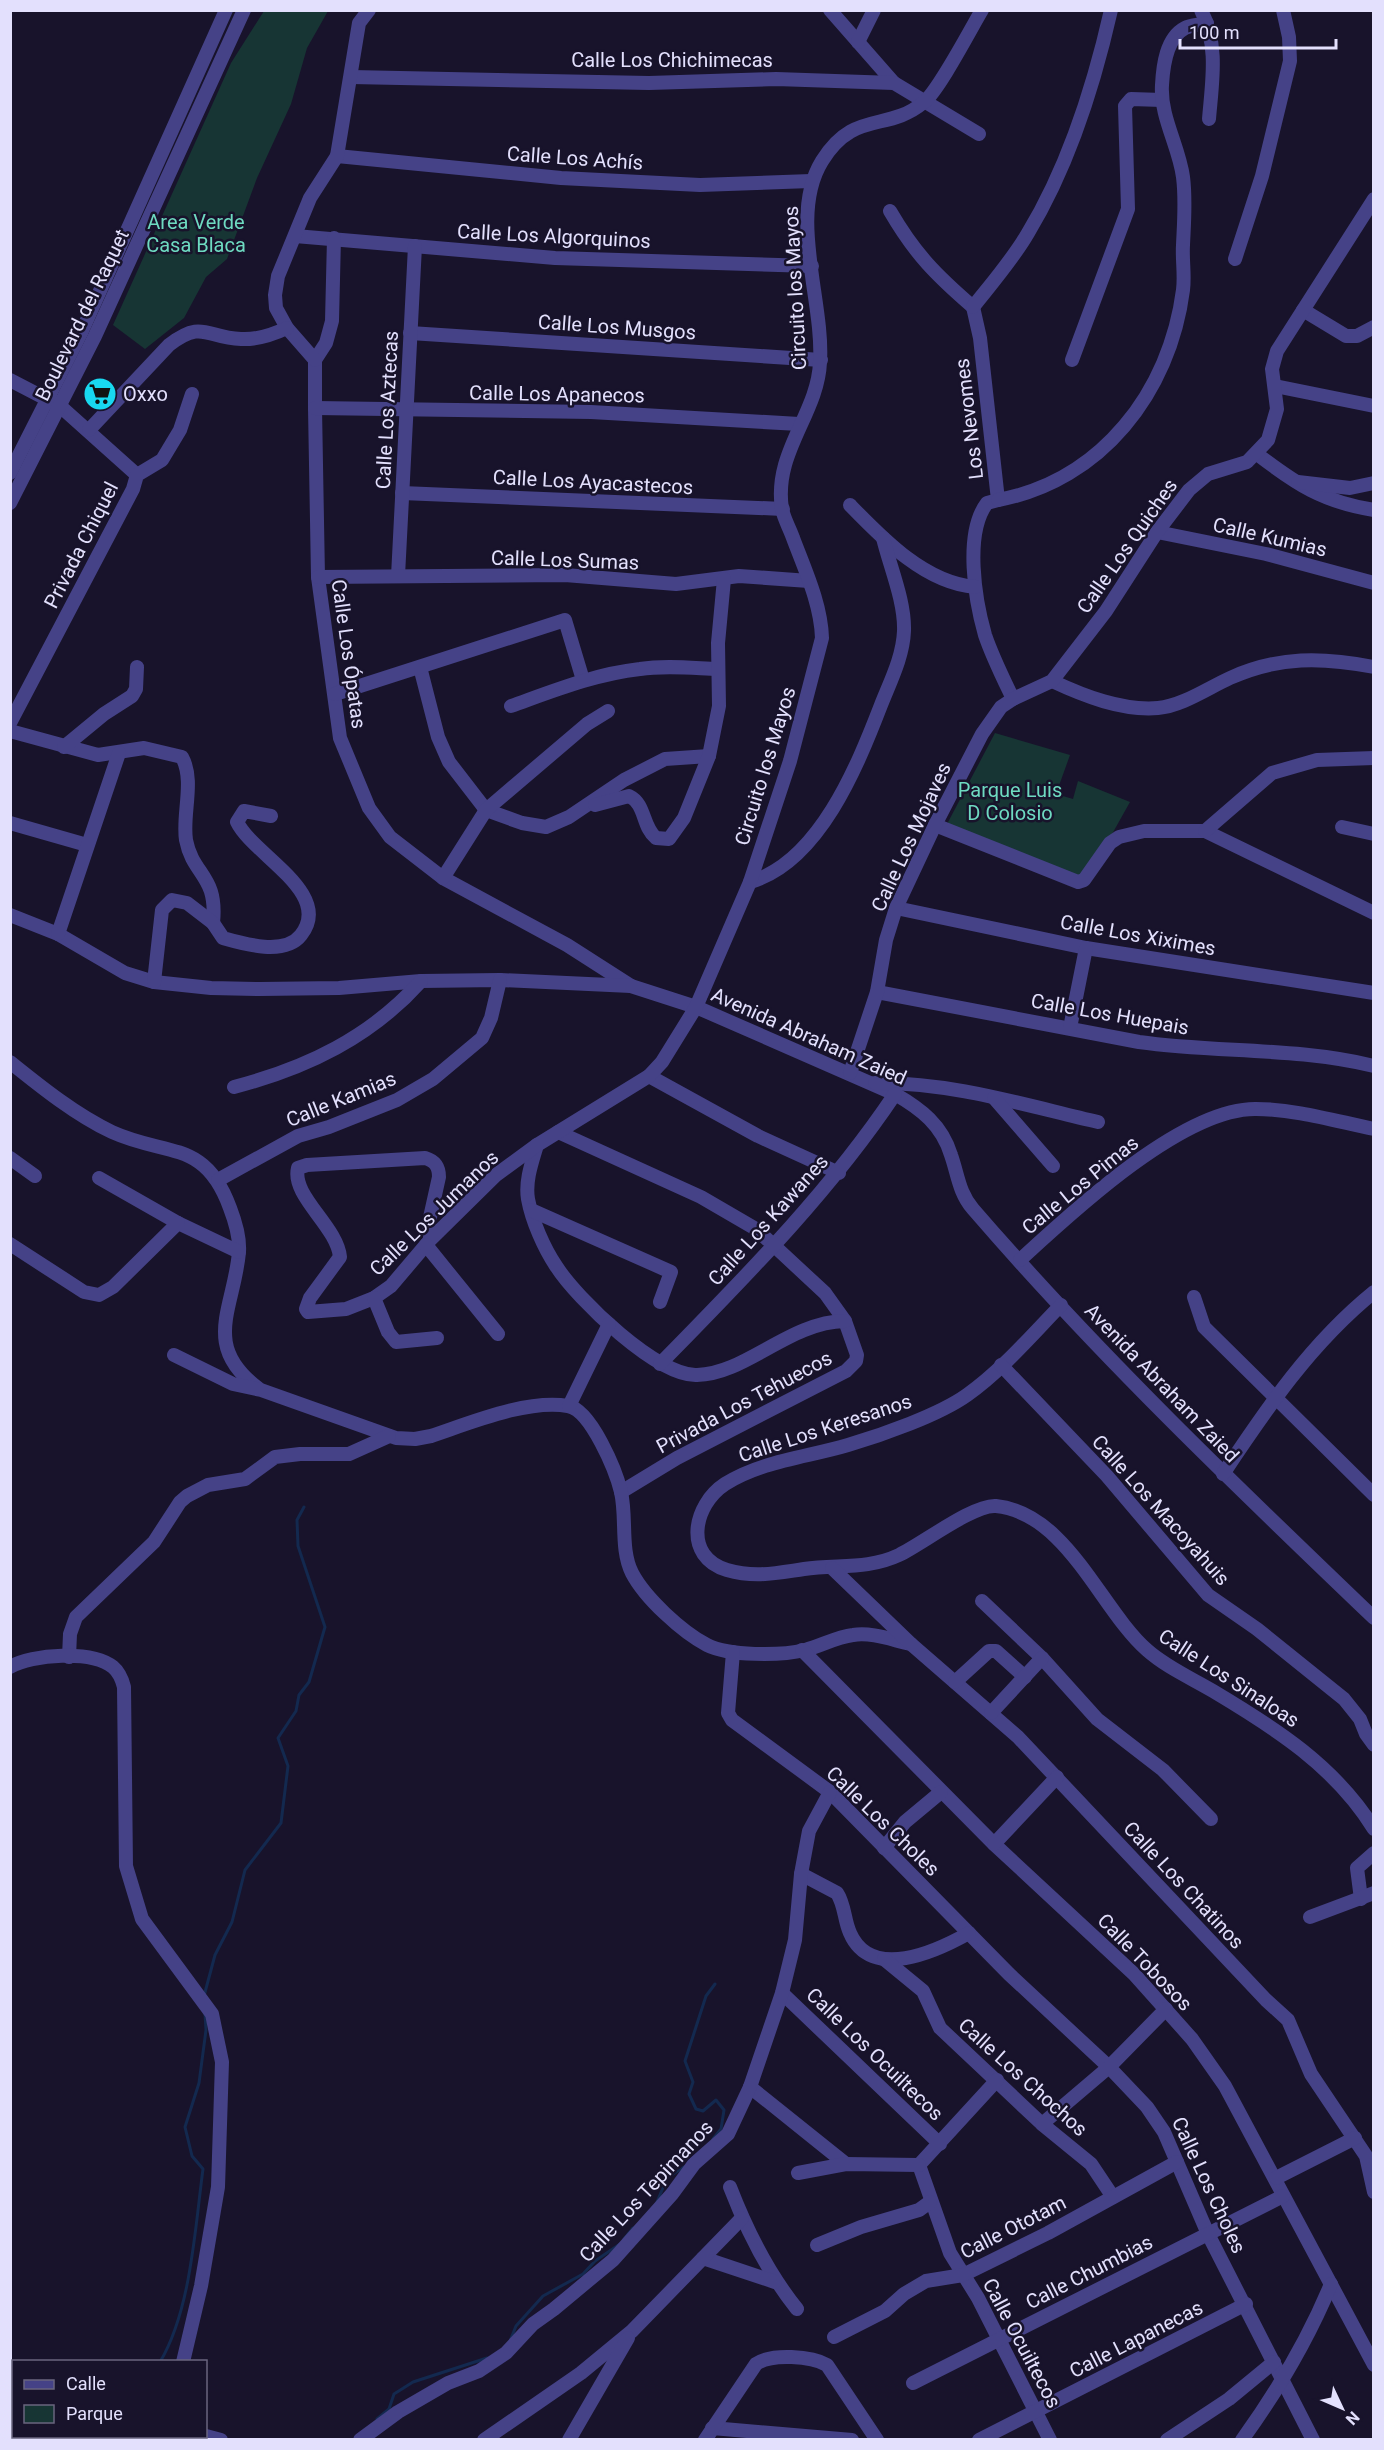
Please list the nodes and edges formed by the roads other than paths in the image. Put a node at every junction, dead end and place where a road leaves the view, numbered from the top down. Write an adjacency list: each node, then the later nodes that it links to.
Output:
1 (369, 10): 11 (street)
2 (830, 10): 10 (street)
3 (874, 10): 10 (street)
4 (982, 10): 13 (street)
5 (1111, 10): 26 (street)
6 (1283, 10): 24 (street)
7 (226, 11): 8 (street); 30 (street, Boulevard del Raquet)
8 (242, 14): 32 (street, Boulevard del Raquet)
9 (1204, 17): 14 (street); 15 (street)
10 (858, 42): 12 (street)
11 (351, 76): 12 (street, Calle Los Chichimecas); 17 (street)
12 (894, 83): 13 (street, Calle Los Chichimecas)
13 (926, 100): 16 (street, Calle Los Chichimecas); 18 (street, Circuito los Mayos)
14 (1162, 100): 35 (street); 52 (street)
15 (1209, 120)
16 (979, 134)
17 (337, 156): 18 (street, Calle Los Achís); 21 (street)
18 (812, 181): 25 (street, Circuito los Mayos)
19 (1373, 204): 27 (street)
20 (890, 211): 26 (street)
21 (295, 236): 22 (street, Calle Los Algorquinos); 29 (street)
22 (334, 238): 23 (street, Calle Los Algorquinos); 33 (street, Calle Los Ópatas)
23 (415, 246): 25 (street, Calle Los Algorquinos); 31 (street, Calle Los Aztecas)
24 (1235, 259)
25 (812, 266): 34 (street, Circuito los Mayos)
26 (974, 307): 52 (street, Los Nevomes)
27 (1303, 310): 28 (street); 37 (street)
28 (1374, 327)
29 (287, 328): 33 (street); 45 (street)
30 (82, 331): 32 (street); 39 (street, Boulevard del Raquet)
31 (410, 333): 34 (street, Calle Los Musgos); 43 (street, Calle Los Aztecas)
32 (95, 336): 40 (street, Boulevard del Raquet)
33 (315, 360): 42 (street, Calle Los Ópatas)
34 (821, 360): 44 (street, Circuito los Mayos)
35 (1072, 360)
36 (10, 380): 39 (street)
37 (1275, 386): 41 (street); 46 (street)
38 (192, 394): 48 (street, Privada Chiquel)
39 (46, 398): 40 (street); 47 (street, Boulevard del Raquet)
40 (60, 406): 45 (street); 53 (street, Boulevard del Raquet)
41 (1374, 406)
42 (315, 408): 43 (street, Calle Los Apanecos); 60 (street, Calle Los Ópatas)
43 (406, 411): 44 (street, Calle Los Apanecos); 51 (street, Calle Los Aztecas)
44 (799, 424): 55 (street, Circuito los Mayos)
45 (89, 430): 48 (street)
46 (1257, 454): 49 (street); 57 (street, Calle Los Quiches)
47 (10, 473)
48 (137, 475): 75 (street, Privada Chiquel)
49 (1294, 482): 50 (street); 56 (street)
50 (1374, 483)
51 (402, 493): 55 (street, Calle Los Ayacastecos); 59 (street, Calle Los Aztecas)
52 (998, 500): 64 (street, Los Nevomes)
53 (10, 503)
54 (850, 505): 58 (street)
55 (783, 509): 62 (street, Circuito los Mayos)
56 (1374, 510)
57 (1157, 532): 63 (street, Calle Kumias); 70 (street, Calle Los Quiches)
58 (883, 538): 64 (street); 91 (street)
59 (398, 576): 60 (street, Calle Los Sumas); 61 (street, Calle Los Sumas)
60 (318, 577): 71 (street, Calle Los Ópatas)
61 (724, 579): 62 (street, Calle Los Sumas); 68 (street)
62 (809, 581): 91 (street, Circuito los Mayos)
63 (1374, 583)
64 (975, 587): 72 (street, Los Nevomes)
65 (137, 667): 77 (street)
66 (420, 667): 69 (street); 71 (street); 81 (street)
67 (1374, 667): 70 (street)
68 (718, 669): 69 (street); 79 (street)
69 (583, 680): 73 (street)
70 (1052, 681): 72 (street, Calle Los Quiches)
71 (334, 694): 90 (street, Calle Los Ópatas)
72 (1013, 699): 85 (street, Calle Los Mojaves)
73 (510, 706)
74 (608, 711): 81 (street)
75 (10, 723)
76 (10, 731): 77 (street)
77 (64, 747): 78 (street)
78 (119, 753): 89 (street); 95 (street)
79 (709, 756): 82 (street); 82 (street)
80 (1374, 758): 87 (street)
81 (486, 810): 82 (street); 90 (street)
82 (579, 811)
83 (271, 816): 95 (street)
84 (10, 823): 89 (street)
85 (935, 825): 87 (street); 92 (street, Calle Los Mojaves)
86 (1342, 827): 88 (street)
87 (1204, 831): 93 (street)
88 (1374, 834)
89 (87, 845): 96 (street)
90 (442, 878): 101 (street, Calle Los Ópatas)
91 (750, 882): 104 (street, Circuito los Mayos)
92 (897, 908): 97 (street, Calle Los Xiximes); 102 (street, Calle Los Mojaves)
93 (1374, 913)
94 (10, 915): 96 (street, Avenida Abraham Zaied)
95 (213, 923): 100 (street)
96 (58, 934): 100 (street, Avenida Abraham Zaied)
97 (1086, 948): 103 (street, Calle Los Xiximes); 105 (street)
98 (500, 980): 99 (street, Avenida Abraham Zaied); 101 (street, Avenida Abraham Zaied); 123 (street, Calle Kamias)
99 (421, 981): 100 (street, Avenida Abraham Zaied); 111 (street)
100 (154, 982)
101 (631, 986): 104 (street, Avenida Abraham Zaied)
102 (877, 992): 105 (street, Calle Los Huepais); 108 (street, Calle Los Mojaves)
103 (1374, 993)
104 (696, 1007): 108 (street, Avenida Abraham Zaied); 109 (street, Calle Los Jumanos)
105 (1071, 1028): 107 (street, Calle Los Huepais)
106 (10, 1062): 123 (street)
107 (1374, 1066)
108 (850, 1073): 110 (street, Avenida Abraham Zaied)
109 (649, 1076): 116 (street, Calle Los Jumanos); 120 (street)
110 (870, 1083): 112 (street, Avenida Abraham Zaied); 113 (street)
111 (234, 1087)
112 (895, 1094): 120 (street, Calle Los Kawanes); 130 (street, Avenida Abraham Zaied)
113 (994, 1098): 114 (street); 119 (street)
114 (1098, 1122)
115 (1374, 1129): 130 (street, Calle Los Pimas)
116 (558, 1132): 117 (street, Calle Los Jumanos); 128 (street, Privada Los Tehuecos)
117 (537, 1145): 124 (street); 126 (street, Calle Los Jumanos)
118 (10, 1158): 121 (street)
119 (1053, 1166)
120 (839, 1173): 128 (street, Calle Los Kawanes)
121 (35, 1176)
122 (99, 1178): 125 (street)
123 (218, 1179): 129 (street)
124 (531, 1210): 134 (street); 137 (street)
125 (178, 1223): 127 (street); 129 (street)
126 (428, 1242): 133 (street, Calle Los Jumanos); 133 (street); 138 (street)
127 (10, 1244)
128 (775, 1245): 136 (street, Privada Los Tehuecos); 141 (street, Calle Los Kawanes)
129 (239, 1252): 143 (street)
130 (1020, 1260): 135 (street, Avenida Abraham Zaied)
131 (1374, 1292): 144 (street)
132 (1194, 1297): 144 (street)
133 (374, 1298): 139 (street, Calle Los Jumanos)
134 (660, 1302)
135 (1061, 1305): 142 (street, Calle Los Keresanos); 147 (street, Avenida Abraham Zaied)
136 (846, 1321): 141 (street); 148 (street, Privada Los Tehuecos)
137 (609, 1324): 141 (street); 145 (street)
138 (498, 1334)
139 (437, 1338)
140 (174, 1355): 143 (street)
141 (660, 1364)
142 (1001, 1365): 151 (street, Calle Los Keresanos); 163 (street, Calle Los Macoyahuis)
143 (261, 1390): 146 (street)
144 (1274, 1398): 147 (street); 149 (street)
145 (569, 1406): 146 (street); 148 (street, Calle Los Chatinos)
146 (389, 1436): 157 (street)
147 (1223, 1474): 153 (street, Avenida Abraham Zaied)
148 (621, 1492): 156 (street, Calle Los Chatinos)
149 (1374, 1495)
150 (832, 1568): 151 (street, Calle Los Sinaloas); 154 (street, Calle Los Chatinos); 168 (street, Calle Los Sinaloas)
151 (743, 1573)
152 (982, 1600): 158 (street)
153 (1374, 1618)
154 (910, 1644): 155 (street, Calle Los Chatinos); 161 (street, Calle Los Chatinos)
155 (802, 1650): 156 (street, Calle Los Chatinos); 166 (street, Calle Tobosos)
156 (733, 1652): 165 (street, Calle Los Choles)
157 (69, 1657): 159 (street); 207 (street)
158 (1042, 1658): 160 (street); 167 (street)
159 (10, 1667)
160 (1025, 1677): 161 (street); 162 (street)
161 (955, 1682): 162 (street, Calle Los Chatinos)
162 (991, 1713): 164 (street, Calle Los Chatinos)
163 (1374, 1745)
164 (1057, 1777): 169 (street); 183 (street, Calle Los Chatinos)
165 (830, 1792): 170 (street, Calle Los Choles); 172 (street, Calle Los Tepimanos)
166 (941, 1792): 169 (street, Calle Tobosos); 170 (street)
167 (1211, 1819)
168 (1374, 1829)
169 (994, 1844): 178 (street, Calle Tobosos)
170 (884, 1848): 175 (street, Calle Los Choles)
171 (1374, 1853): 173 (street)
172 (801, 1874): 176 (street); 177 (street, Calle Los Tepimanos)
173 (1367, 1896): 174 (street)
174 (1310, 1917)
175 (969, 1933): 176 (street); 179 (street, Calle Los Choles)
176 (884, 1959): 180 (street, Calle Los Chochos)
177 (782, 1992): 181 (street, Calle Los Tepimanos); 184 (street, Calle Los Ocuiltecos)
178 (1166, 2008): 179 (street); 189 (street, Calle Tobosos)
179 (1109, 2067): 182 (street); 185 (street, Calle Los Choles)
180 (997, 2080): 182 (street, Calle Los Chochos); 184 (street)
181 (750, 2087): 186 (street); 216 (street, Calle Los Tepimanos)
182 (1042, 2124): 193 (street, Calle Los Chochos)
183 (1355, 2138): 189 (street); 191 (street, Calle Los Chatinos)
184 (940, 2144): 187 (street)
185 (1178, 2162): 193 (street, Calle Ototam); 196 (street, Calle Los Choles)
186 (846, 2164): 187 (street); 188 (street)
187 (919, 2165): 194 (street, Calle Ocuiltecos)
188 (798, 2173)
189 (1276, 2178): 192 (street, Calle Tobosos)
190 (730, 2187): 195 (street)
191 (1374, 2192)
192 (1283, 2196): 196 (street, Calle Chumbias); 201 (street, Calle Tobosos)
193 (1113, 2197): 199 (street, Calle Ototam)
194 (930, 2202): 197 (street); 199 (street, Calle Ocuiltecos)
195 (742, 2218): 198 (street); 200 (street)
196 (1208, 2234): 202 (street, Calle Los Choles); 206 (street, Calle Chumbias)
197 (817, 2245)
198 (703, 2258): 200 (street); 204 (street)
199 (963, 2275): 205 (street, Calle Ototam); 206 (street, Calle Ocuiltecos)
200 (775, 2282): 203 (street)
201 (1331, 2284): 209 (street, Calle Tobosos); 211 (street)
202 (1246, 2304): 208 (street, Calle Los Choles); 214 (street, Calle Lapanecas)
203 (797, 2309)
204 (632, 2331): 210 (street); 213 (street)
205 (834, 2337)
206 (999, 2339): 212 (street, Calle Chumbias); 214 (street, Calle Ocuiltecos)
207 (183, 2360)
208 (1274, 2362): 211 (street, Calle Los Choles); 223 (street)
209 (1374, 2365)
210 (581, 2373): 213 (street); 217 (street)
211 (1281, 2376): 224 (street); 225 (street, Calle Los Choles)
212 (913, 2383)
213 (598, 2392): 218 (street)
214 (1037, 2412): 221 (street, Calle Lapanecas); 222 (street, Calle Ocuiltecos)
215 (709, 2434): 219 (street); 220 (street)
216 (360, 2439)
217 (484, 2439)
218 (569, 2439)
219 (852, 2439)
220 (877, 2439)
221 (979, 2439)
222 (1050, 2439)
223 (1167, 2439)
224 (1242, 2439)
225 (1313, 2439)

